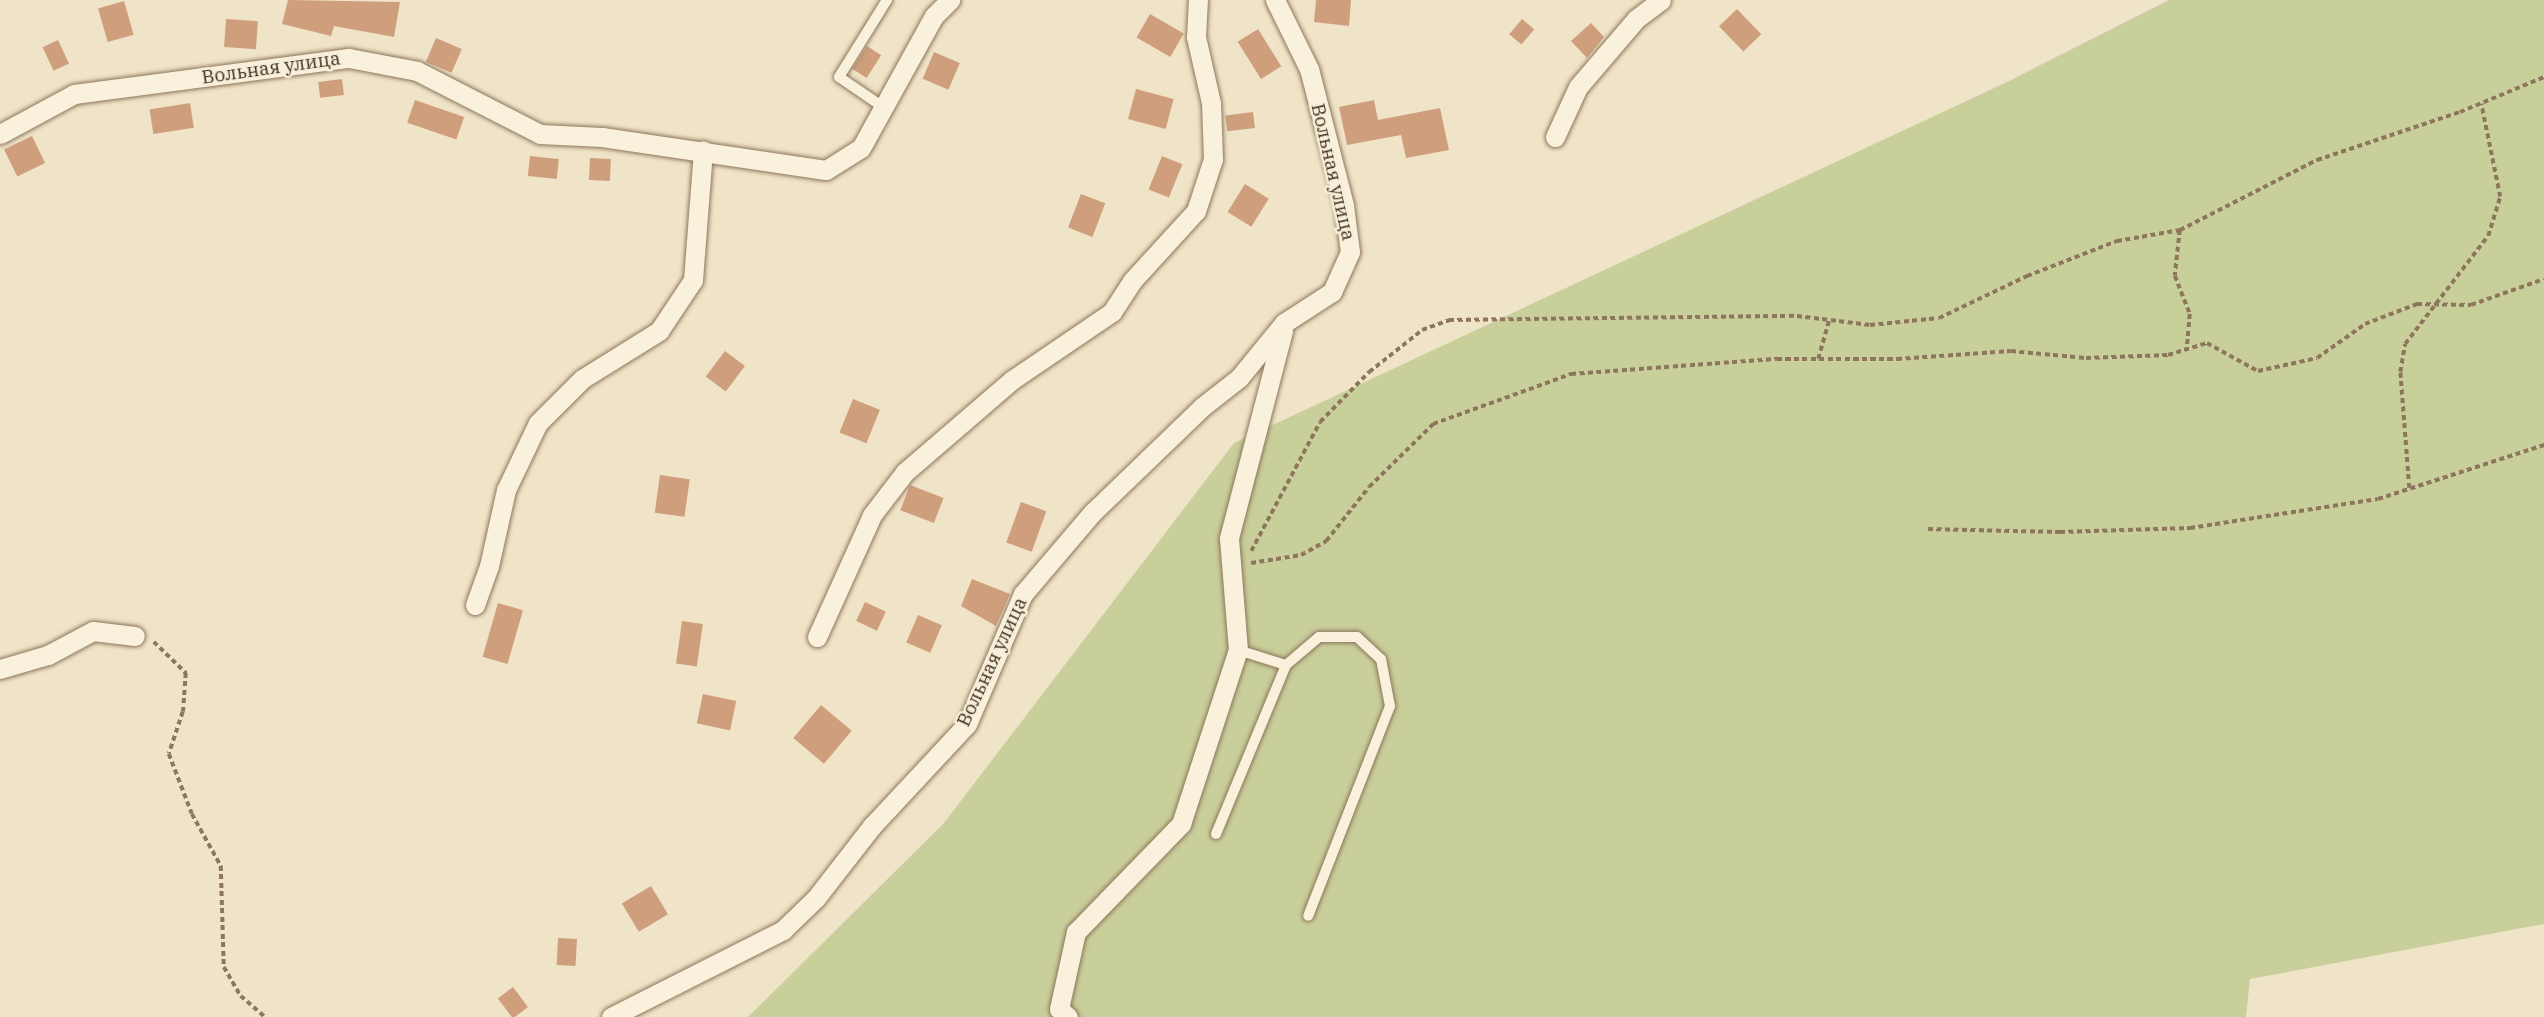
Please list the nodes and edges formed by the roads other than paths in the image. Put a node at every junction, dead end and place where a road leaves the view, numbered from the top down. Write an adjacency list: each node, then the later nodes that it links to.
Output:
1 (887, 0): 6 (lane)
2 (950, 0): 6 (street, Вольная улица)
3 (1198, 0): 13 (street)
4 (1275, 0): 10 (street, Вольная улица)
5 (1661, 0): 8 (street)
6 (883, 107): 9 (street, Вольная улица)
7 (0, 134): 9 (street, Вольная улица)
8 (1555, 137)
9 (704, 150): 11 (street)
10 (1284, 323): 14 (street); 19 (street, Вольная улица)
11 (475, 605)
12 (135, 636): 16 (street)
13 (817, 637)
14 (1238, 650): 15 (lane); 20 (street)
15 (1286, 665): 17 (lane); 18 (lane)
16 (0, 669)
17 (1216, 834)
18 (1308, 916)
19 (611, 1017)
20 (1068, 1017)

